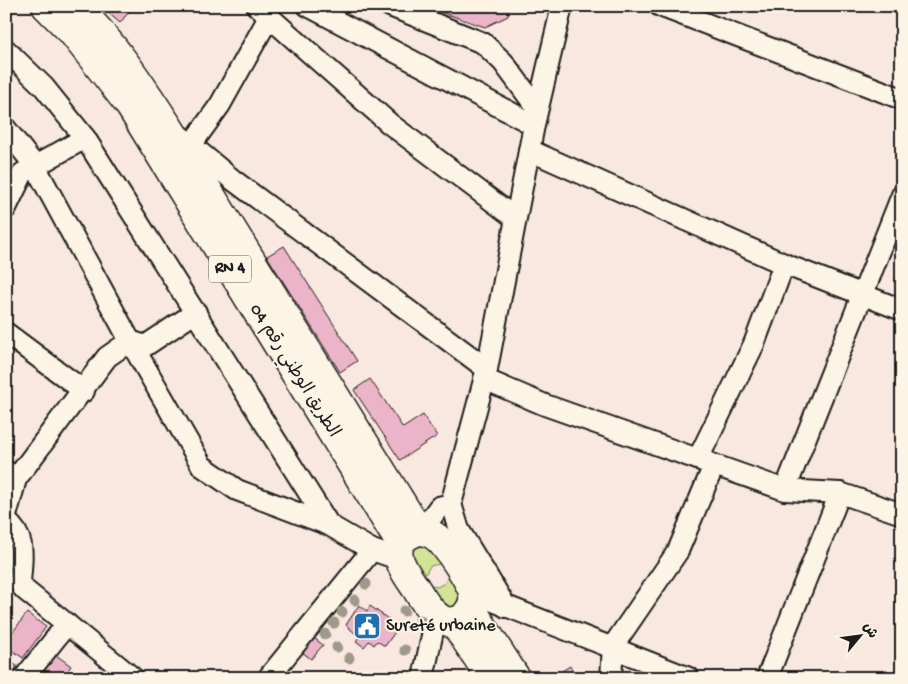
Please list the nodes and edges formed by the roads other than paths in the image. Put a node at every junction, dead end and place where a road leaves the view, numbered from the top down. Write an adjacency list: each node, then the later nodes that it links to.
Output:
1 (46, 6): 38 (highway, الطريق الوطني رقم 04 / RN 4)
2 (76, 6): 12 (highway, الطريق الوطني رقم 04 / RN 4)
3 (308, 6): 11 (street)
4 (332, 6): 11 (street)
5 (390, 6): 11 (street)
6 (562, 6): 11 (street)
7 (660, 6): 10 (street)
8 (263, 11): 15 (street); 20 (street)
9 (6, 50): 14 (street)
10 (902, 100)
11 (535, 116): 16 (street)
12 (168, 126): 15 (street); 38 (highway, الطريق الوطني رقم 04 / RN 4)
13 (6, 129): 17 (street)
14 (84, 138): 17 (street); 24 (street)
15 (191, 145): 27 (street)
16 (529, 150): 20 (street); 21 (street)
17 (35, 166): 19 (street); 26 (street)
18 (902, 195): 22 (street)
19 (6, 208)
20 (515, 218): 27 (street)
21 (784, 264): 22 (street); 29 (street)
22 (862, 295): 23 (street); 31 (street)
23 (902, 310)
24 (196, 312): 26 (street); 37 (street)
25 (6, 333): 28 (street)
26 (130, 341): 28 (street); 37 (street)
27 (486, 374): 29 (street); 33 (street)
28 (84, 391): 30 (street)
29 (706, 462): 31 (street); 44 (street)
30 (11, 475): 35 (street)
31 (784, 490): 32 (street)
32 (840, 493): 34 (street); 53 (street)
33 (451, 504): 38 (street); 41 (street)
34 (902, 514)
35 (6, 516)
36 (6, 521): 40 (street)
37 (329, 525): 39 (street)
38 (411, 541): 39 (street); 42 (highway, الطريق الوطني رقم 04 / RN 4); 42 (highway, الطريق الوطني رقم 04 / RN 4)
39 (372, 550): 47 (street)
40 (13, 591): 43 (street)
41 (506, 607): 42 (street); 44 (street)
42 (458, 610): 48 (street); 49 (highway, الطريق الوطني رقم 04 / RN 4); 50 (highway, الطريق الوطني رقم 04 / RN 4)
43 (67, 624): 45 (street); 46 (street)
44 (614, 646): 51 (street); 52 (street)
45 (24, 678)
46 (133, 678)
47 (268, 678)
48 (423, 678)
49 (491, 678)
50 (516, 678)
51 (611, 678)
52 (689, 678)
53 (767, 678)

